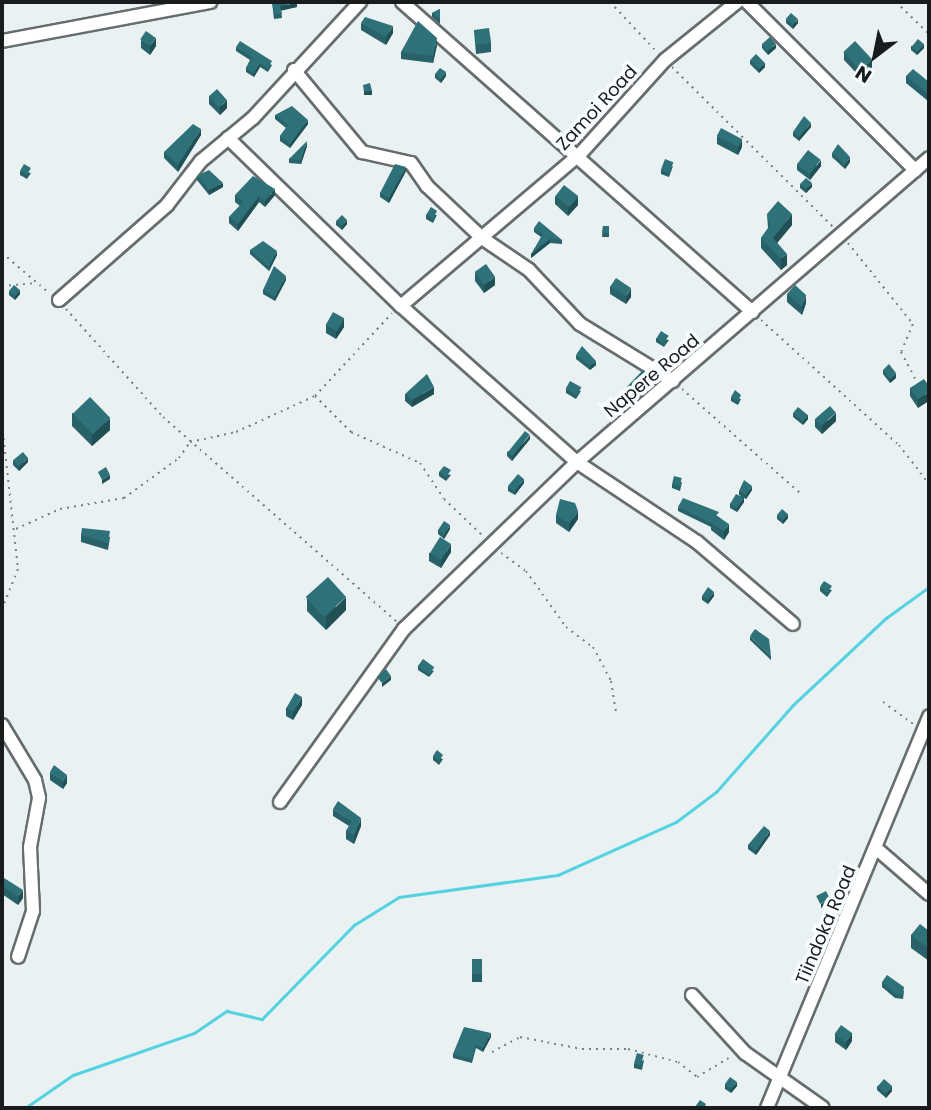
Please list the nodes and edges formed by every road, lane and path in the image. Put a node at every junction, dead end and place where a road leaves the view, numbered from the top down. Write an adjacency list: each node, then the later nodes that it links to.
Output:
1 (210, 2): 9 (street)
2 (360, 2): 11 (street)
3 (402, 2): 13 (street)
4 (610, 2): 10 (path)
5 (737, 2): 10 (street, Zamoi Road)
6 (747, 2): 15 (street)
7 (896, 2): 8 (path)
8 (929, 34)
9 (2, 41)
10 (665, 60): 13 (street, Zamoi Road); 16 (path)
11 (294, 69): 12 (street); 17 (street)
12 (228, 138): 21 (street); 22 (street)
13 (580, 154): 17 (street, Zamoi Road); 23 (street)
14 (929, 158): 15 (street, Napere Road)
15 (915, 170): 16 (street, Napere Road)
16 (840, 233): 23 (street, Napere Road); 24 (path)
17 (482, 238): 22 (street, Zamoi Road); 25 (street)
18 (2, 253): 19 (path)
19 (35, 283): 20 (path); 21 (path)
20 (2, 286)
21 (59, 300): 27 (path)
22 (401, 306): 27 (path); 28 (street)
23 (752, 312): 25 (street, Napere Road); 29 (path)
24 (916, 380)
25 (673, 381): 28 (street, Napere Road); 30 (path)
26 (2, 424): 31 (path)
27 (190, 442): 31 (path); 34 (path)
28 (577, 462): 33 (street); 34 (street, Napere Road)
29 (929, 484)
30 (800, 493)
31 (16, 529): 32 (path)
32 (2, 609)
33 (793, 624)
34 (404, 629): 39 (street, Napere Road)
35 (883, 702): 38 (path)
36 (929, 716): 38 (street, Tiindoka Road)
37 (2, 724): 42 (street)
38 (919, 729): 40 (street, Tiindoka Road)
39 (280, 802)
40 (878, 850): 41 (street); 46 (street, Tiindoka Road)
41 (929, 894)
42 (18, 957)
43 (692, 995): 44 (street)
44 (741, 1049): 45 (path); 46 (street)
45 (492, 1052)
46 (779, 1078): 47 (street, Tiindoka Road); 48 (street)
47 (767, 1108)
48 (823, 1108)

